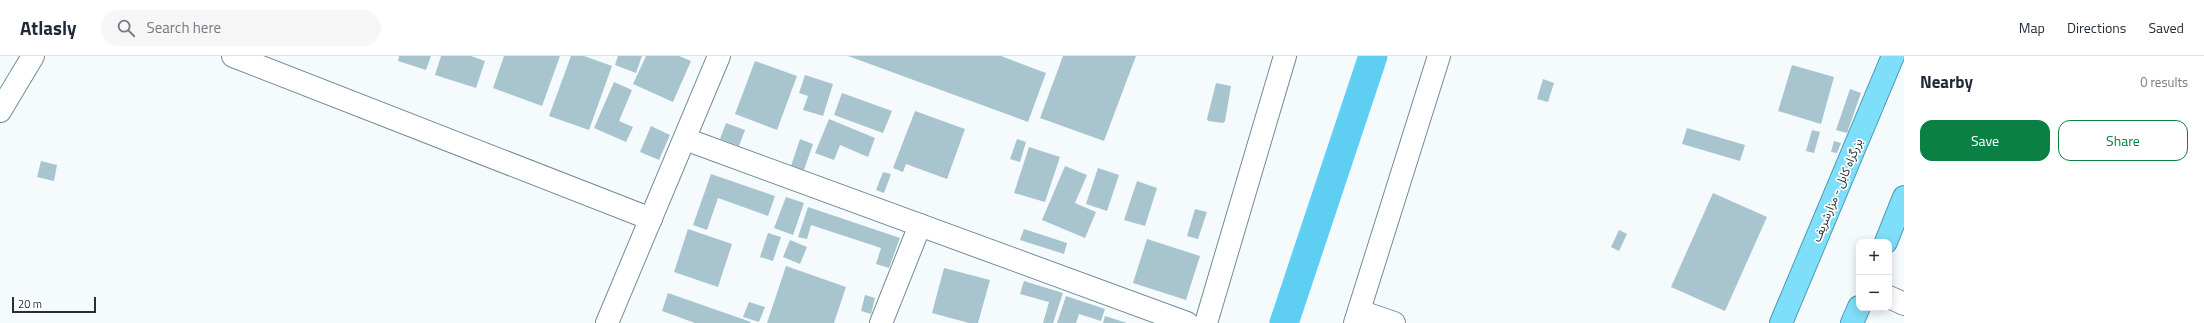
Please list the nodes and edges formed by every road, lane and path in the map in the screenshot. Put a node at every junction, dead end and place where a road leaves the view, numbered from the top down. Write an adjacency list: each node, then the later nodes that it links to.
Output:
1 (33, 56): 7 (street)
2 (233, 56): 10 (street)
3 (719, 56): 8 (street)
4 (1286, 56): 20 (street)
5 (1439, 56): 16 (street)
6 (1893, 56): 22 (highway, بزرگراه کابل - مزارشریف)
7 (0, 111)
8 (685, 139): 10 (street); 11 (street)
9 (1904, 198): 12 (highway)
10 (651, 219): 17 (street)
11 (920, 225): 18 (street); 19 (street)
12 (1887, 239)
13 (1892, 298): 14 (street)
14 (1904, 304)
15 (1857, 311): 23 (highway)
16 (1357, 317): 21 (street)
17 (607, 323)
18 (881, 323)
19 (1187, 323)
20 (1206, 323)
21 (1394, 323)
22 (1781, 323)
23 (1852, 323)

